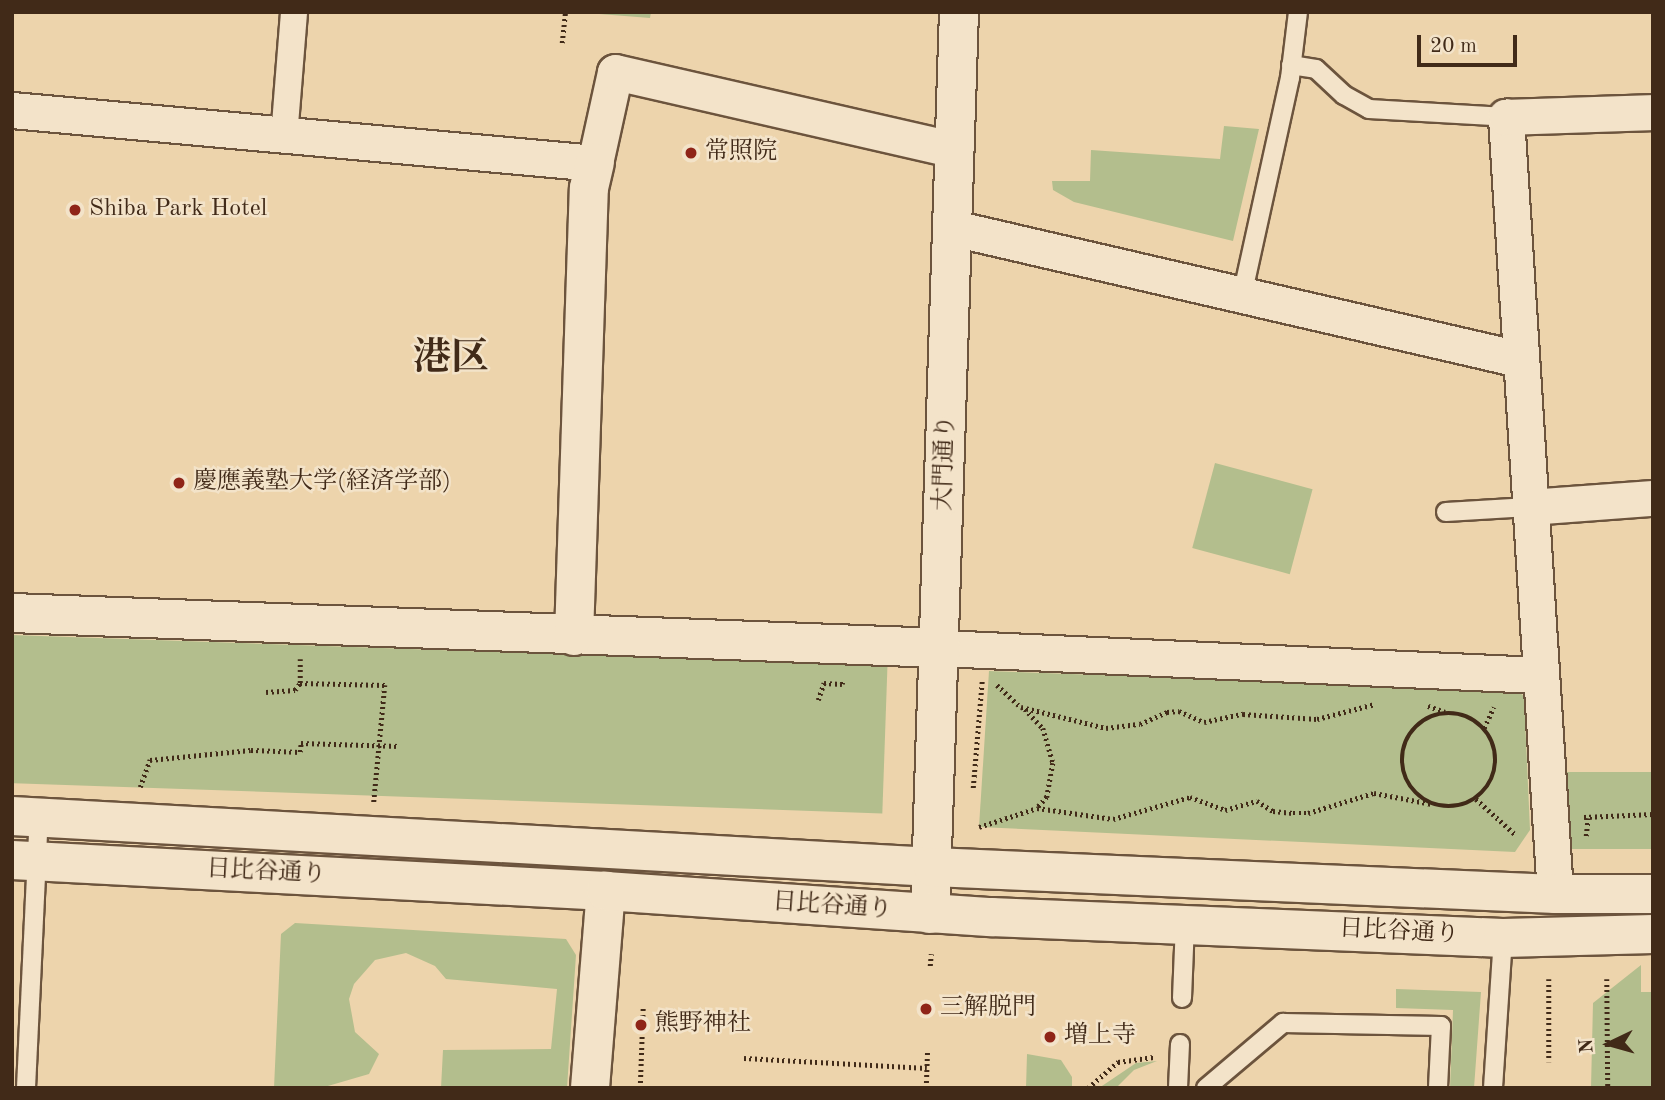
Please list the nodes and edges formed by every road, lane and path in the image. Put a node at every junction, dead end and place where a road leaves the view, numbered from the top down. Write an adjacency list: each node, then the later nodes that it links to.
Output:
1 (293, 12): 10 (street)
2 (565, 12): 5 (path)
3 (959, 12): 11 (main road, 大門通り)
4 (1298, 12): 6 (lane)
5 (562, 43)
6 (1292, 65): 9 (lane); 14 (lane)
7 (12, 110): 10 (street)
8 (1653, 111): 9 (street)
9 (1506, 117): 15 (street)
10 (284, 137): 12 (street)
11 (955, 150): 12 (street); 13 (main road, 大門通り)
12 (595, 163): 21 (main road)
13 (953, 228): 14 (street); 22 (main road, 大門通り)
14 (1242, 296): 15 (street)
15 (1519, 359): 17 (street)
16 (1653, 498): 17 (street)
17 (1529, 507): 18 (lane); 23 (street)
18 (1446, 512)
19 (12, 613): 20 (main road)
20 (301, 626): 21 (main road); 24 (path)
21 (574, 636): 22 (main road)
22 (941, 648): 23 (street); 44 (main road, 大門通り)
23 (1539, 675): 46 (street)
24 (300, 683): 25 (path); 30 (path)
25 (266, 692)
26 (1379, 703): 28 (path)
27 (1424, 705): 29 (path)
28 (1021, 707): 32 (path); 36 (path)
29 (1445, 712): 34 (path); 35 (path)
30 (380, 745): 31 (path); 33 (path); 37 (path)
31 (399, 746)
32 (973, 792)
33 (139, 795)
34 (1476, 799): 35 (path); 42 (path)
35 (1432, 804): 36 (path)
36 (1037, 808): 41 (path)
37 (374, 810)
38 (1653, 814): 40 (path)
39 (25, 817): 43 (lane); 44 (main road, 日比谷通り)
40 (1579, 818)
41 (979, 827)
42 (1522, 841)
43 (24, 861): 45 (main road, 日比谷通り); 64 (lane)
44 (933, 867): 46 (main road, 日比谷通り); 48 (main road, 大門通り)
45 (606, 891): 48 (main road, 日比谷通り); 65 (main road)
46 (1555, 894): 47 (main road, 日比谷通り)
47 (1653, 894)
48 (930, 914): 49 (main road, 日比谷通り)
49 (1185, 923): 51 (main road, 日比谷通り); 56 (lane)
50 (1653, 934): 51 (main road, 日比谷通り)
51 (1503, 938): 72 (lane)
52 (931, 954): 53 (path)
53 (930, 966)
54 (1549, 979): 62 (path)
55 (1607, 979): 73 (path)
56 (1182, 998)
57 (643, 1012): 66 (path)
58 (1180, 1044): 69 (lane)
59 (928, 1050): 63 (path)
60 (1150, 1057): 68 (path)
61 (744, 1058): 63 (path)
62 (1549, 1062)
63 (927, 1068): 67 (path)
64 (26, 1088)
65 (590, 1088)
66 (640, 1088)
67 (926, 1088)
68 (1088, 1088)
69 (1178, 1088)
70 (1206, 1088): 71 (lane)
71 (1438, 1088)
72 (1493, 1088)
73 (1608, 1088)

